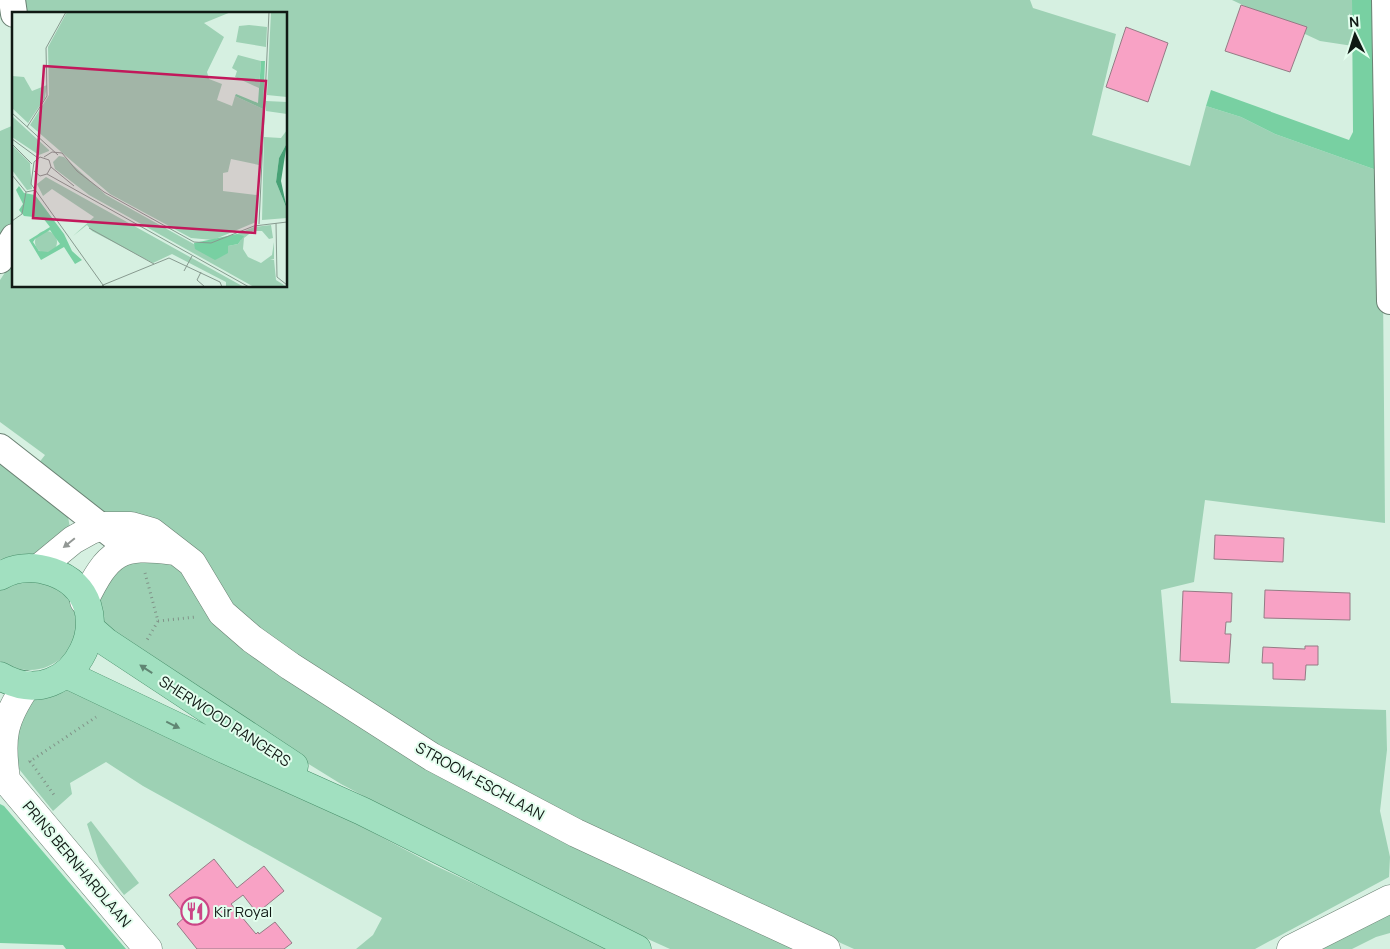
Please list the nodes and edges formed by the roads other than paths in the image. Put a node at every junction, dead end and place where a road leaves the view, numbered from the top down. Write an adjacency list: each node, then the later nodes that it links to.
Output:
1 (1385, 0): 4 (street)
2 (12, 240): 3 (street)
3 (0, 260)
4 (1390, 301)
5 (0, 447): 6 (street)
6 (102, 526): 7 (street); 8 (street, STROOM-ESCHLAAN); 9 (street, STROOM-ESCHLAAN, one-way to 9)
7 (130, 549): 8 (street); 11 (street)
8 (178, 552): 21 (street, STROOM-ESCHLAAN)
9 (39, 568): 10 (main road); 11 (main road)
10 (0, 575)
11 (84, 600): 12 (main road)
12 (90, 628): 13 (main road); 17 (main road, SHERWOOD RANGERS, one-way to 12)
13 (66, 674): 15 (main road); 17 (main road, SHERWOOD RANGERS, one-way to 17)
14 (0, 676): 15 (main road)
15 (27, 685): 16 (street, PRINS BERNHARDLAAN)
16 (2, 778): 19 (street, PRINS BERNHARDLAAN)
17 (362, 811): 20 (main road, SHERWOOD RANGERS)
18 (1390, 899): 22 (street)
19 (148, 949)
20 (637, 949)
21 (826, 949)
22 (1291, 949)

